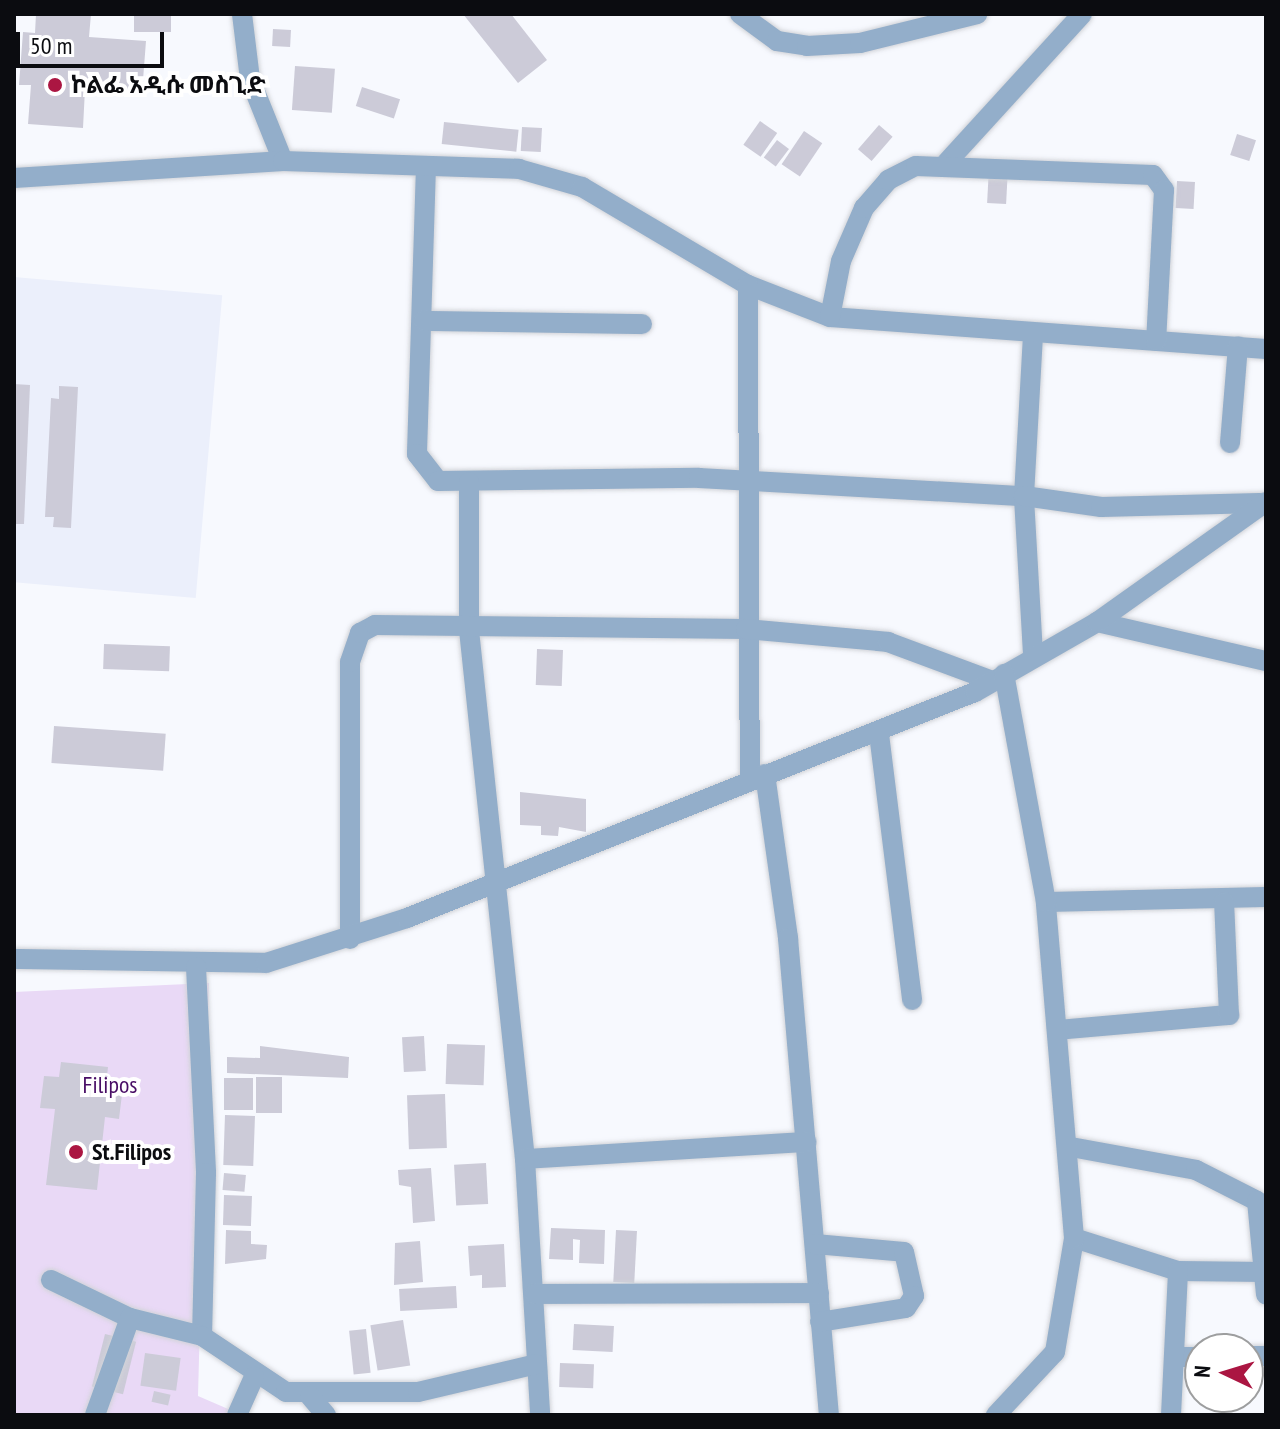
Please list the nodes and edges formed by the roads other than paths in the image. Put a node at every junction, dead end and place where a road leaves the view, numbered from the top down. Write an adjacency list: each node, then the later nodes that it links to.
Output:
1 (242, 14): 5 (street)
2 (740, 14): 3 (street)
3 (977, 14)
4 (1082, 14): 6 (street)
5 (283, 161): 7 (street); 8 (street)
6 (947, 162): 10 (street); 14 (street)
7 (426, 166): 9 (street); 11 (street)
8 (14, 178)
9 (748, 285): 10 (street); 19 (street)
10 (830, 317): 13 (street)
11 (424, 321): 12 (street); 18 (street)
12 (642, 324)
13 (1033, 336): 14 (street); 20 (street)
14 (1156, 341): 15 (street)
15 (1238, 346): 16 (street); 17 (street)
16 (1266, 349)
17 (1230, 443)
18 (469, 482): 19 (street); 24 (street)
19 (749, 484): 20 (street); 23 (street)
20 (1024, 496): 21 (street); 25 (street)
21 (1265, 502): 22 (street)
22 (1097, 622): 25 (street); 26 (street)
23 (746, 629): 24 (street); 27 (street); 29 (street)
24 (469, 630): 30 (street); 34 (street)
25 (1033, 654): 27 (street)
26 (1266, 661)
27 (998, 678): 28 (street); 32 (street)
28 (879, 734): 29 (street); 37 (street)
29 (758, 777): 30 (street); 39 (street)
30 (492, 885): 34 (street); 41 (street)
31 (1266, 897): 33 (street)
32 (1046, 902): 33 (street); 38 (street)
33 (1224, 902): 38 (street)
34 (350, 939): 36 (street)
35 (14, 959): 36 (street)
36 (196, 967): 52 (street)
37 (912, 1000)
38 (1057, 1030): 40 (street)
39 (806, 1142): 41 (street); 43 (street)
40 (1071, 1147): 42 (street); 45 (street)
41 (525, 1159): 48 (street)
42 (1074, 1238): 44 (street); 63 (street)
43 (815, 1244): 47 (street); 51 (street)
44 (1178, 1271): 45 (street); 53 (street)
45 (1264, 1273): 49 (street)
46 (51, 1280): 50 (street)
47 (819, 1293): 48 (street); 51 (street)
48 (535, 1294): 55 (street)
49 (1266, 1295)
50 (130, 1318): 52 (street); 58 (street)
51 (820, 1322): 62 (street)
52 (202, 1336): 56 (street)
53 (1174, 1357): 54 (street); 64 (street)
54 (1184, 1357)
55 (536, 1364): 57 (street); 61 (street)
56 (254, 1377): 57 (street); 59 (street)
57 (310, 1396): 60 (street)
58 (95, 1415)
59 (237, 1415)
60 (326, 1415)
61 (540, 1415)
62 (829, 1415)
63 (996, 1415)
64 (1171, 1415)

